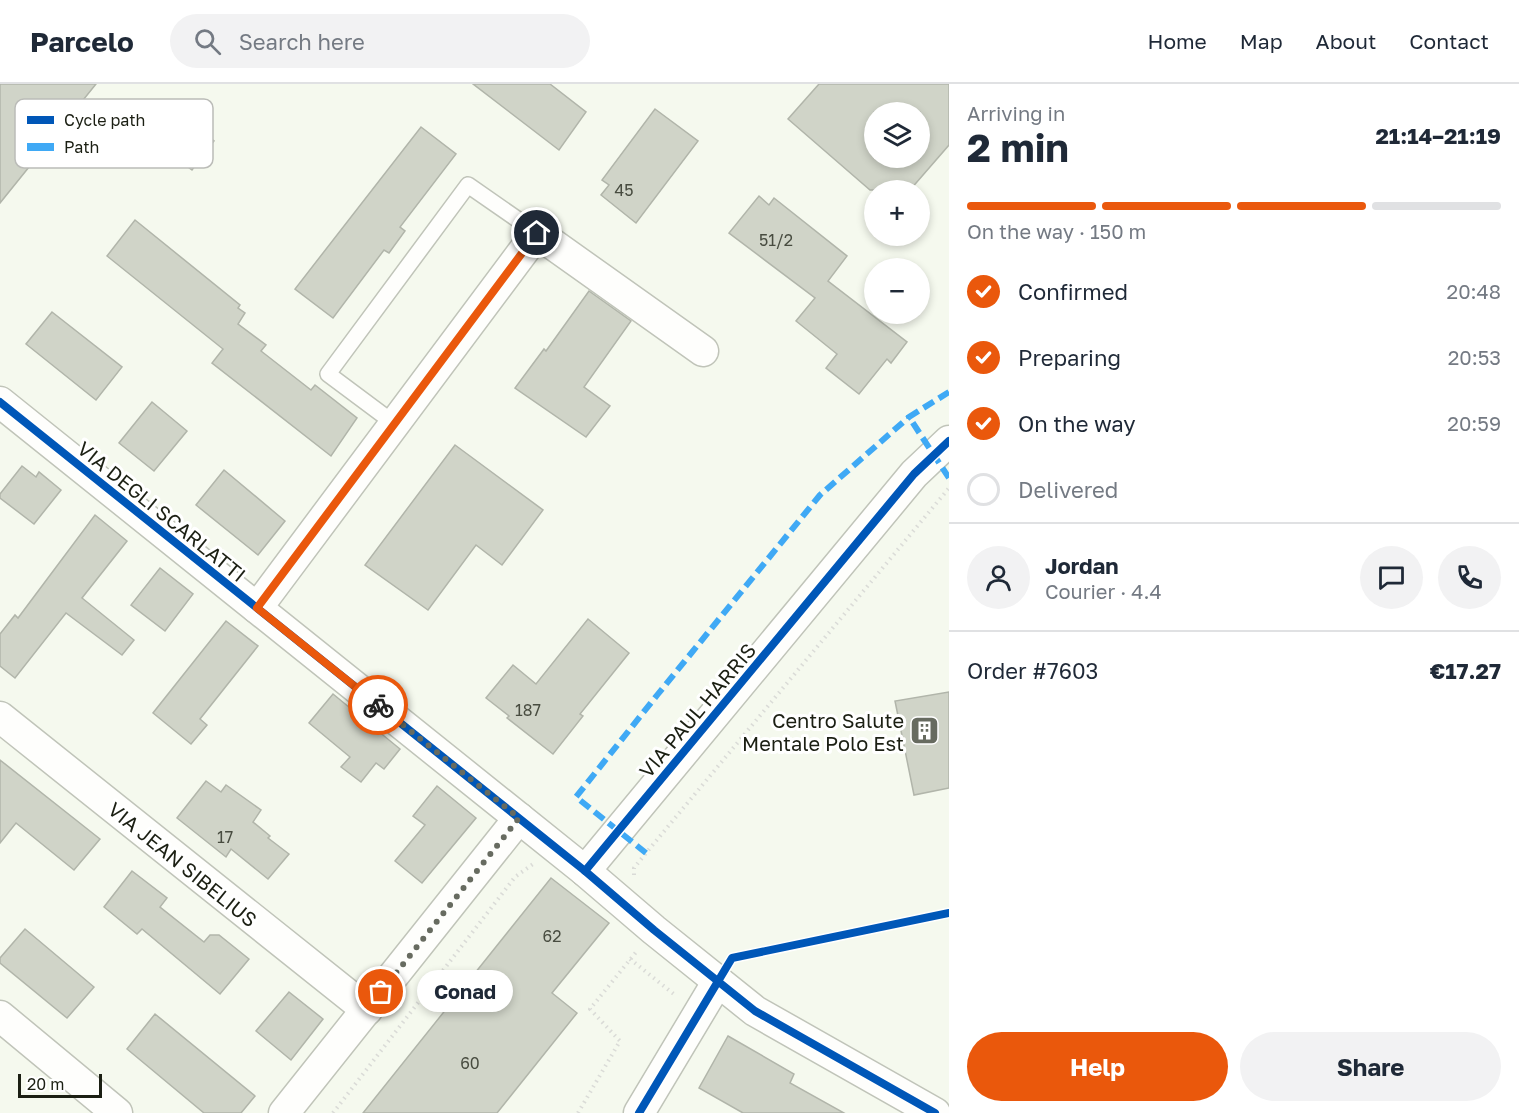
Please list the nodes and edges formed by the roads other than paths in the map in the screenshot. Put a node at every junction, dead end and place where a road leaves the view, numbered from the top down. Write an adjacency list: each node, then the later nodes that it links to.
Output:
1 (537, 233): 2 (street); 4 (street); 4 (lane)
2 (703, 351)
3 (0, 402): 6 (street, VIA DEGLI SCARLATTI)
4 (395, 424): 6 (street)
5 (949, 441): 9 (street, VIA PAUL HARRIS)
6 (257, 608): 8 (street, VIA DEGLI SCARLATTI)
7 (0, 717): 11 (street, VIA JEAN SIBELIUS)
8 (519, 818): 9 (street, VIA DEGLI SCARLATTI); 11 (street)
9 (585, 871): 10 (street)
10 (718, 981): 15 (street); 16 (street)
11 (367, 1010): 14 (street)
12 (0, 1016): 13 (street)
13 (117, 1113)
14 (284, 1113)
15 (639, 1113)
16 (935, 1113)

